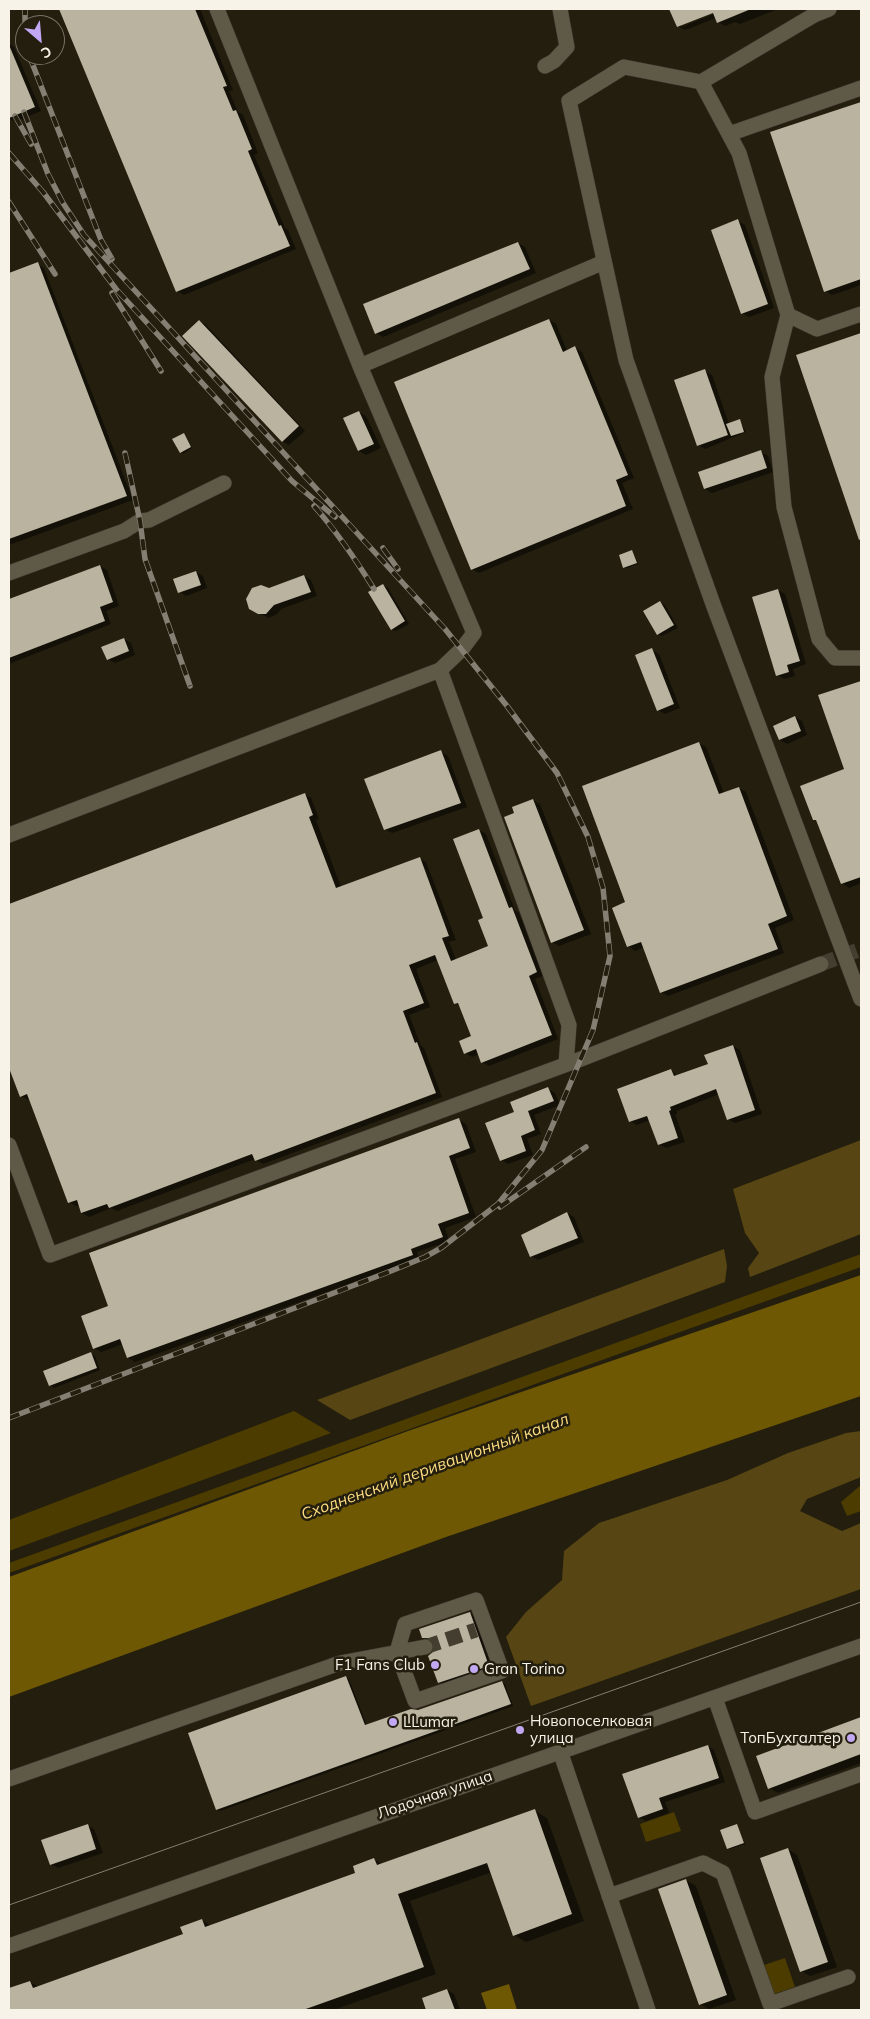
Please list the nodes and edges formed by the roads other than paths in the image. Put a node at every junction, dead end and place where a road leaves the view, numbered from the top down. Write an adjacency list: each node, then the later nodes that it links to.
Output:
1 (217, 9): 12 (street)
2 (560, 9): 5 (street)
3 (829, 9): 4 (street)
4 (812, 12): 6 (street)
5 (545, 66)
6 (701, 82): 8 (street); 9 (street)
7 (861, 88): 8 (street)
8 (729, 134): 11 (street)
9 (604, 262): 12 (street); 19 (street, bridge)
10 (861, 314): 11 (street)
11 (788, 315): 15 (street)
12 (360, 366): 16 (street)
13 (224, 483): 14 (street)
14 (9, 573)
15 (861, 658)
16 (440, 670): 17 (street); 20 (street)
17 (9, 835)
18 (821, 964): 20 (street)
19 (861, 999)
20 (566, 1064): 21 (street)
21 (9, 1145)
22 (861, 1646): 25 (street, Лодочная улица)
23 (425, 1647): 24 (street)
24 (397, 1652): 24 (street); 28 (street)
25 (715, 1698): 26 (street, Лодочная улица); 27 (street)
26 (560, 1751): 29 (street); 30 (street, Лодочная улица)
27 (860, 1777)
28 (9, 1779)
29 (609, 1896): 31 (street); 32 (street)
30 (9, 1946)
31 (848, 1977)
32 (648, 2010)

